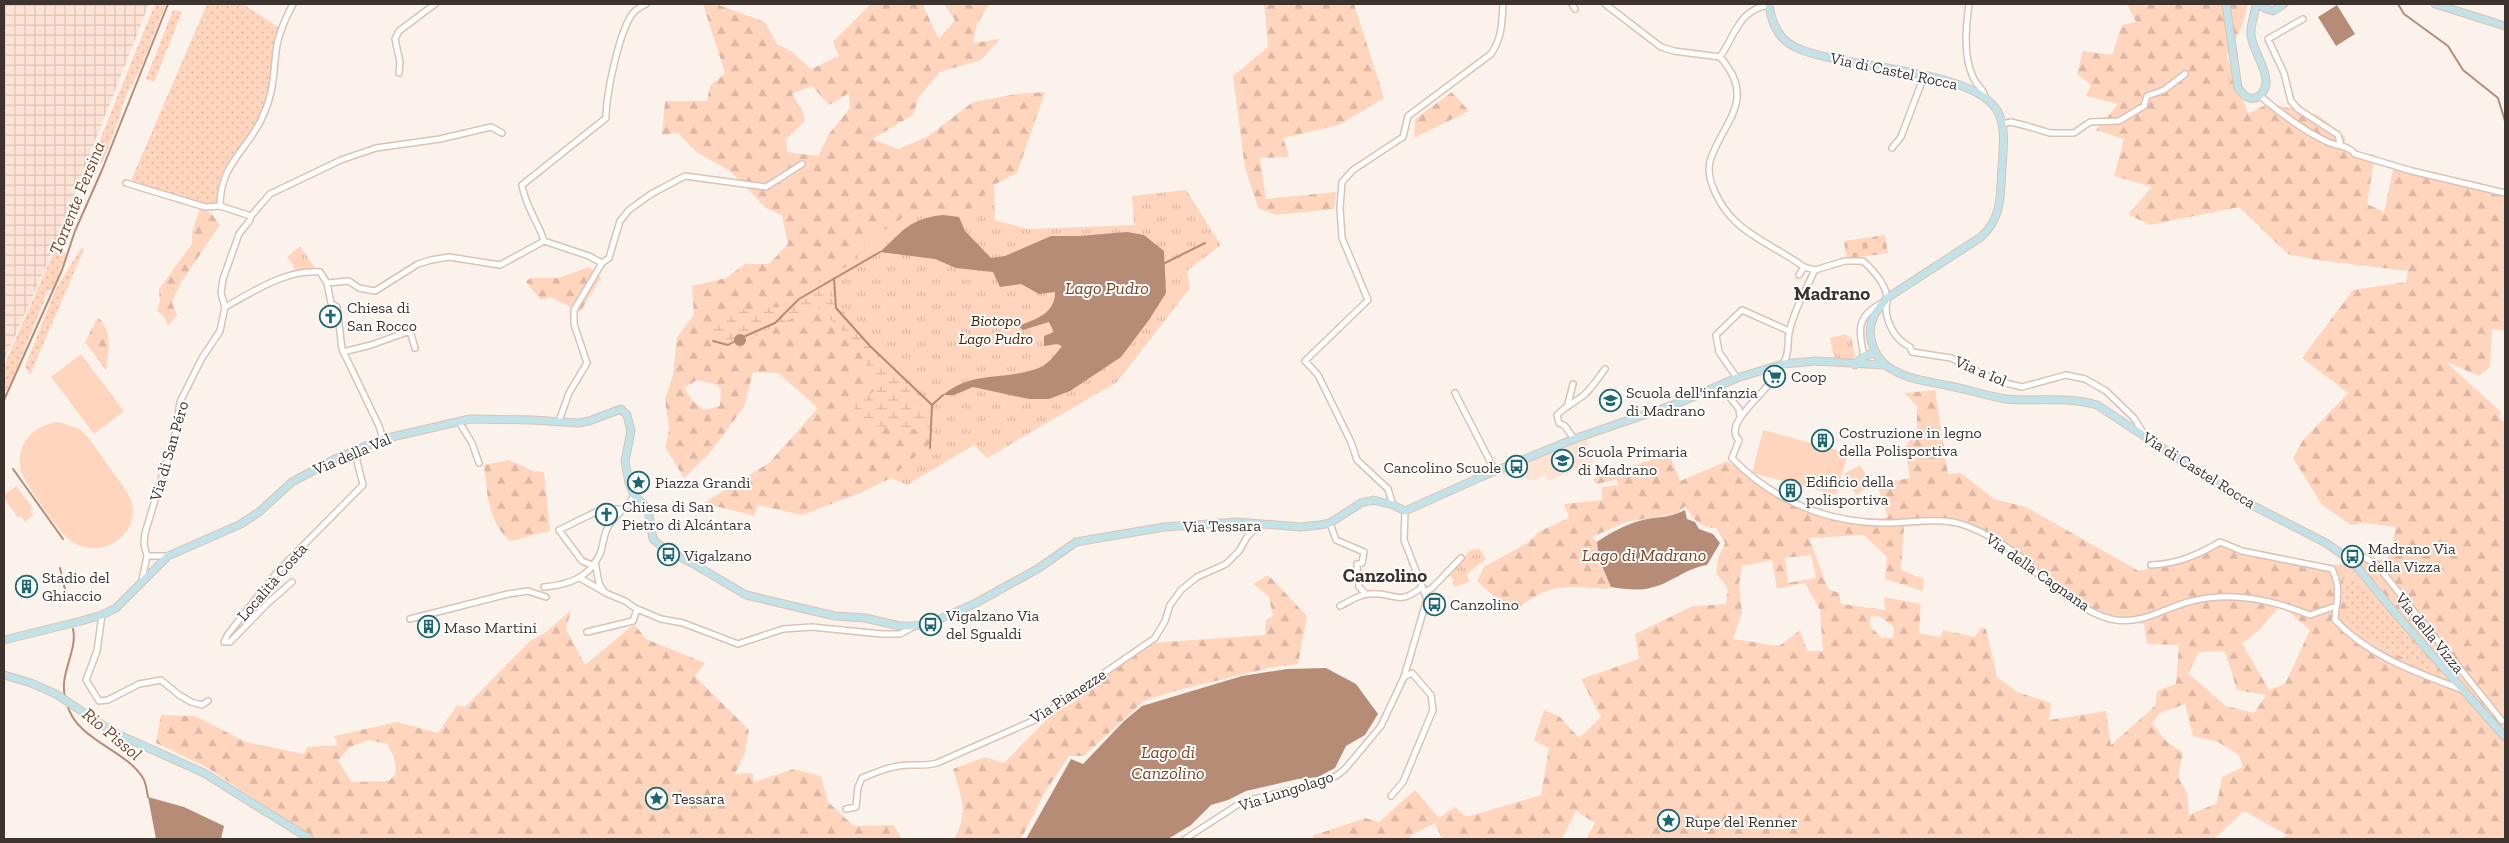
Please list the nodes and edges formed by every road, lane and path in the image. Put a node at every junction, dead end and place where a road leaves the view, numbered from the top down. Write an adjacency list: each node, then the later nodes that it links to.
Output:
1 (293, 4): 29 (street)
2 (434, 4): 17 (street)
3 (646, 4): 31 (street)
4 (1503, 4): 65 (street)
5 (1605, 4): 16 (street)
6 (1769, 4): 16 (street); 19 (street, Via di Castel Rocca)
7 (1969, 4): 20 (street)
8 (2226, 4): 21 (street)
9 (2258, 4): 12 (street); 13 (street)
10 (2284, 4): 12 (street)
11 (2435, 4): 15 (street)
12 (2266, 10): 13 (street)
13 (2254, 18): 21 (street)
14 (2303, 19): 24 (street)
15 (2505, 26)
16 (1720, 57): 33 (street)
17 (399, 73)
18 (2185, 74): 22 (street)
19 (1924, 76): 20 (street, Via di Castel Rocca); 25 (street)
20 (1985, 96): 22 (street)
21 (2260, 96): 24 (street)
22 (2002, 124): 37 (street)
23 (502, 132): 30 (street, Via di San Péro)
24 (2341, 146): 28 (street)
25 (1892, 148)
26 (802, 164): 32 (street)
27 (126, 183): 29 (street)
28 (2505, 193)
29 (220, 206): 30 (street)
30 (251, 216): 38 (street, Via di San Péro)
31 (544, 241): 32 (street); 36 (street)
32 (602, 262): 55 (street)
33 (1804, 266): 34 (street); 35 (street)
34 (1815, 270): 37 (street, Via a Iol); 39 (street)
35 (1799, 275)
36 (327, 283): 38 (street); 41 (street)
37 (1886, 300): 42 (street); 43 (street); 57 (street, Via a Iol)
38 (225, 307): 71 (street, Via di San Péro)
39 (1789, 331): 44 (street); 49 (street)
40 (416, 348): 41 (street)
41 (343, 352): 58 (street)
42 (1875, 352): 43 (street); 46 (street)
43 (1864, 356): 45 (street)
44 (1783, 364): 45 (street); 48 (street)
45 (1855, 364): 46 (street)
46 (1885, 366): 57 (street, Via di Castel Rocca)
47 (1605, 369): 53 (street)
48 (1770, 369): 49 (street); 54 (street)
49 (1737, 378): 59 (street)
50 (1572, 384): 53 (street)
51 (1456, 393): 62 (street)
52 (1727, 394): 54 (street)
53 (1568, 404): 59 (street)
54 (1740, 417): 86 (street, Via della Cagnana)
55 (559, 421): 56 (street, Via della Val); 64 (street, Via della Val)
56 (459, 422): 58 (street, Via della Val); 61 (street)
57 (2146, 438): 73 (street, Via di Castel Rocca)
58 (383, 439): 60 (street, Via della Val)
59 (1574, 439): 62 (street)
60 (357, 450): 70 (street, Via della Val); 79 (street, Località Costa)
61 (479, 463)
62 (1495, 471): 67 (street)
63 (640, 480): 64 (street)
64 (633, 492): 66 (street); 90 (street)
65 (1393, 505): 67 (street, Via Tessara); 68 (street, Via Tessara)
66 (622, 509): 74 (street); 74 (street)
67 (1405, 511): 82 (street)
68 (1330, 523): 69 (street, Via Tessara); 83 (street)
69 (1259, 524): 90 (street, Via Tessara); 100 (street, Via Pianezze)
70 (168, 556): 71 (street); 76 (street, Via della Val)
71 (147, 558): 76 (street); 78 (street, Via di San Péro)
72 (1462, 558): 82 (street)
73 (2353, 562): 95 (street, Via di Castel Rocca); 97 (street, Via della Vizza)
74 (594, 564): 77 (street); 81 (street)
75 (2151, 565): 86 (street)
76 (156, 566): 78 (street, Via della Val)
77 (580, 578): 80 (street); 81 (street)
78 (142, 581): 88 (street, Via della Val)
79 (292, 582)
80 (544, 587)
81 (603, 590): 87 (street)
82 (1424, 590): 83 (street); 94 (street, Via Lungolago)
83 (1366, 594): 85 (street)
84 (546, 596): 89 (street)
85 (1340, 606)
86 (2336, 606): 95 (street)
87 (637, 609): 90 (street); 91 (street)
88 (102, 615): 92 (street, Via della Val); 96 (street)
89 (410, 619)
90 (916, 626)
91 (587, 632)
92 (4, 640)
93 (4, 675): 101 (street)
94 (1404, 677): 99 (street); 102 (street, Via Lungolago)
95 (2466, 691): 98 (street, Via di Castel Rocca)
96 (208, 701)
97 (2502, 722)
98 (2505, 737)
99 (1391, 796)
100 (846, 809)
101 (310, 839)
102 (1185, 839)

